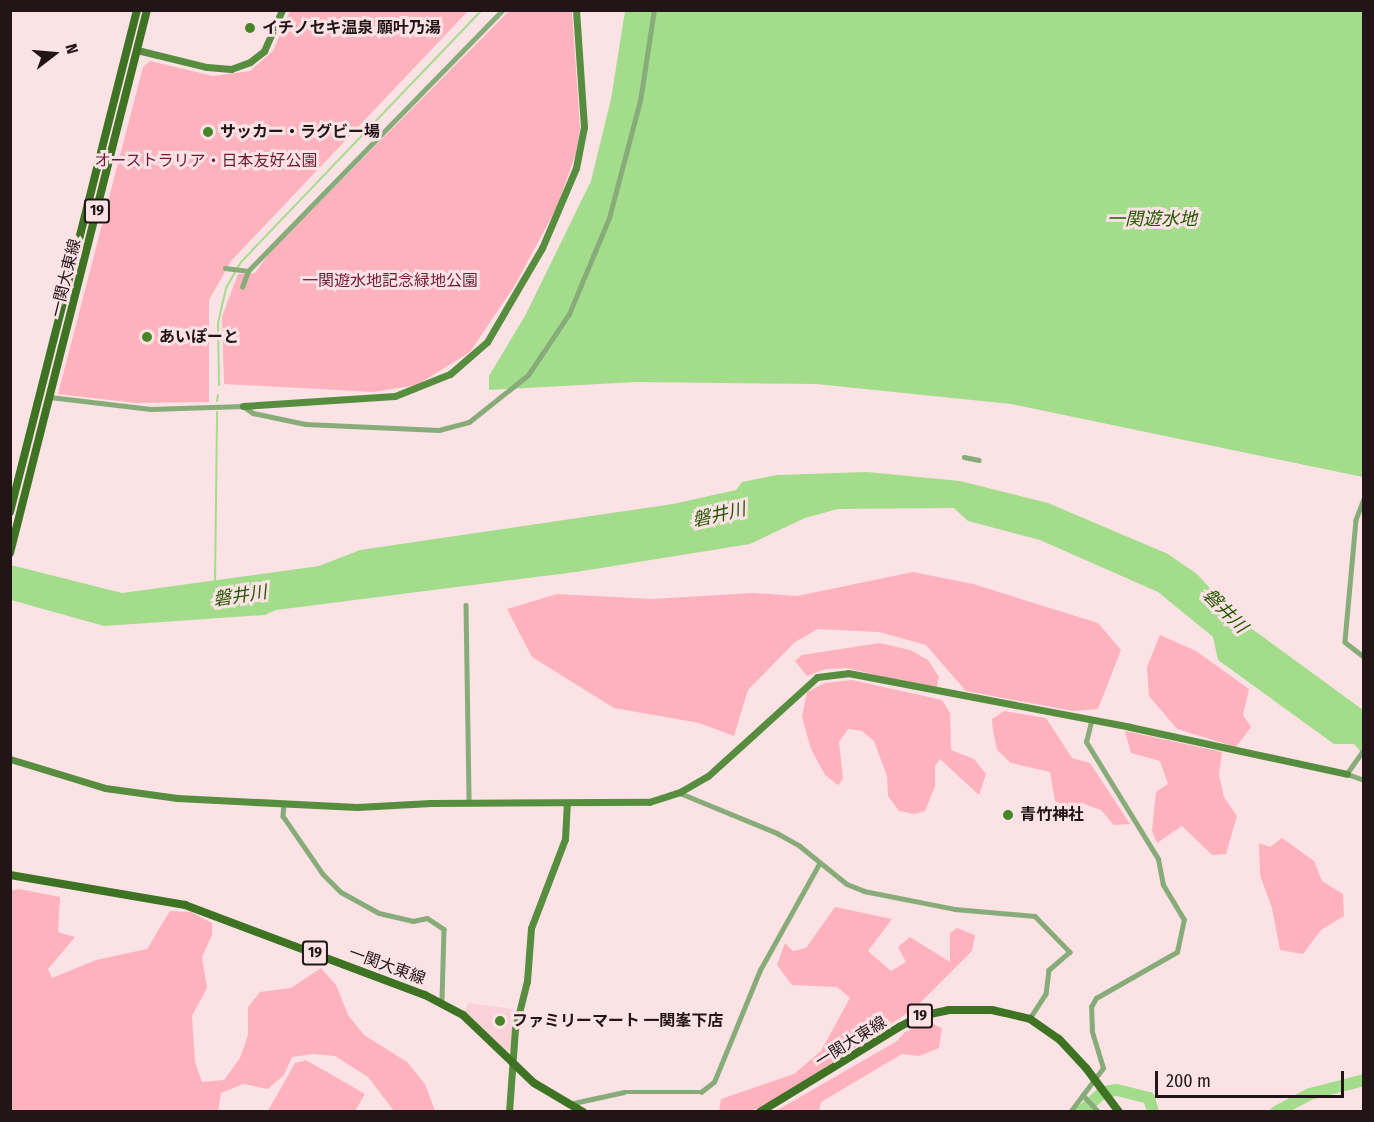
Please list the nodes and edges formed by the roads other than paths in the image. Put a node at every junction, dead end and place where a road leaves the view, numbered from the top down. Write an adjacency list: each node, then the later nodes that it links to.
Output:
1 (137, 10): 16 (main road, 一関大東線 / 19)
2 (147, 10): 7 (main road, 一関大東線 / 19)
3 (282, 10): 7 (street)
4 (503, 10): 9 (street)
5 (576, 10): 12 (street)
6 (654, 10): 12 (street)
7 (137, 50): 11 (main road, 一関大東線 / 19)
8 (225, 268): 9 (street)
9 (248, 271): 10 (street)
10 (242, 287)
11 (50, 397): 12 (street); 17 (main road, 一関大東線 / 19)
12 (243, 406)
13 (964, 457): 14 (street)
14 (979, 460)
15 (1364, 499): 19 (street)
16 (10, 512)
17 (10, 553)
18 (466, 605): 26 (street)
19 (1364, 657)
20 (1091, 722): 23 (street); 25 (street); 34 (street)
21 (1364, 750): 23 (street)
22 (10, 759): 27 (street)
23 (1349, 771): 24 (street)
24 (1364, 780)
25 (680, 792): 28 (street); 29 (street)
26 (469, 803): 27 (street); 28 (street)
27 (284, 804): 31 (street)
28 (567, 805): 33 (street)
29 (819, 864): 32 (street); 35 (street)
30 (10, 875): 31 (main road, 一関大東線 / 19)
31 (442, 1002): 33 (main road, 一関大東線 / 19)
32 (1030, 1019): 38 (main road, 一関大東線 / 19); 41 (main road, 一関大東線 / 19, bridge)
33 (513, 1066): 35 (main road, 一関大東線 / 19); 36 (street)
34 (1084, 1095): 39 (street); 40 (street)
35 (566, 1104): 37 (main road, 一関大東線 / 19)
36 (509, 1112)
37 (583, 1112)
38 (760, 1112)
39 (1070, 1112)
40 (1099, 1112)
41 (1119, 1112)

